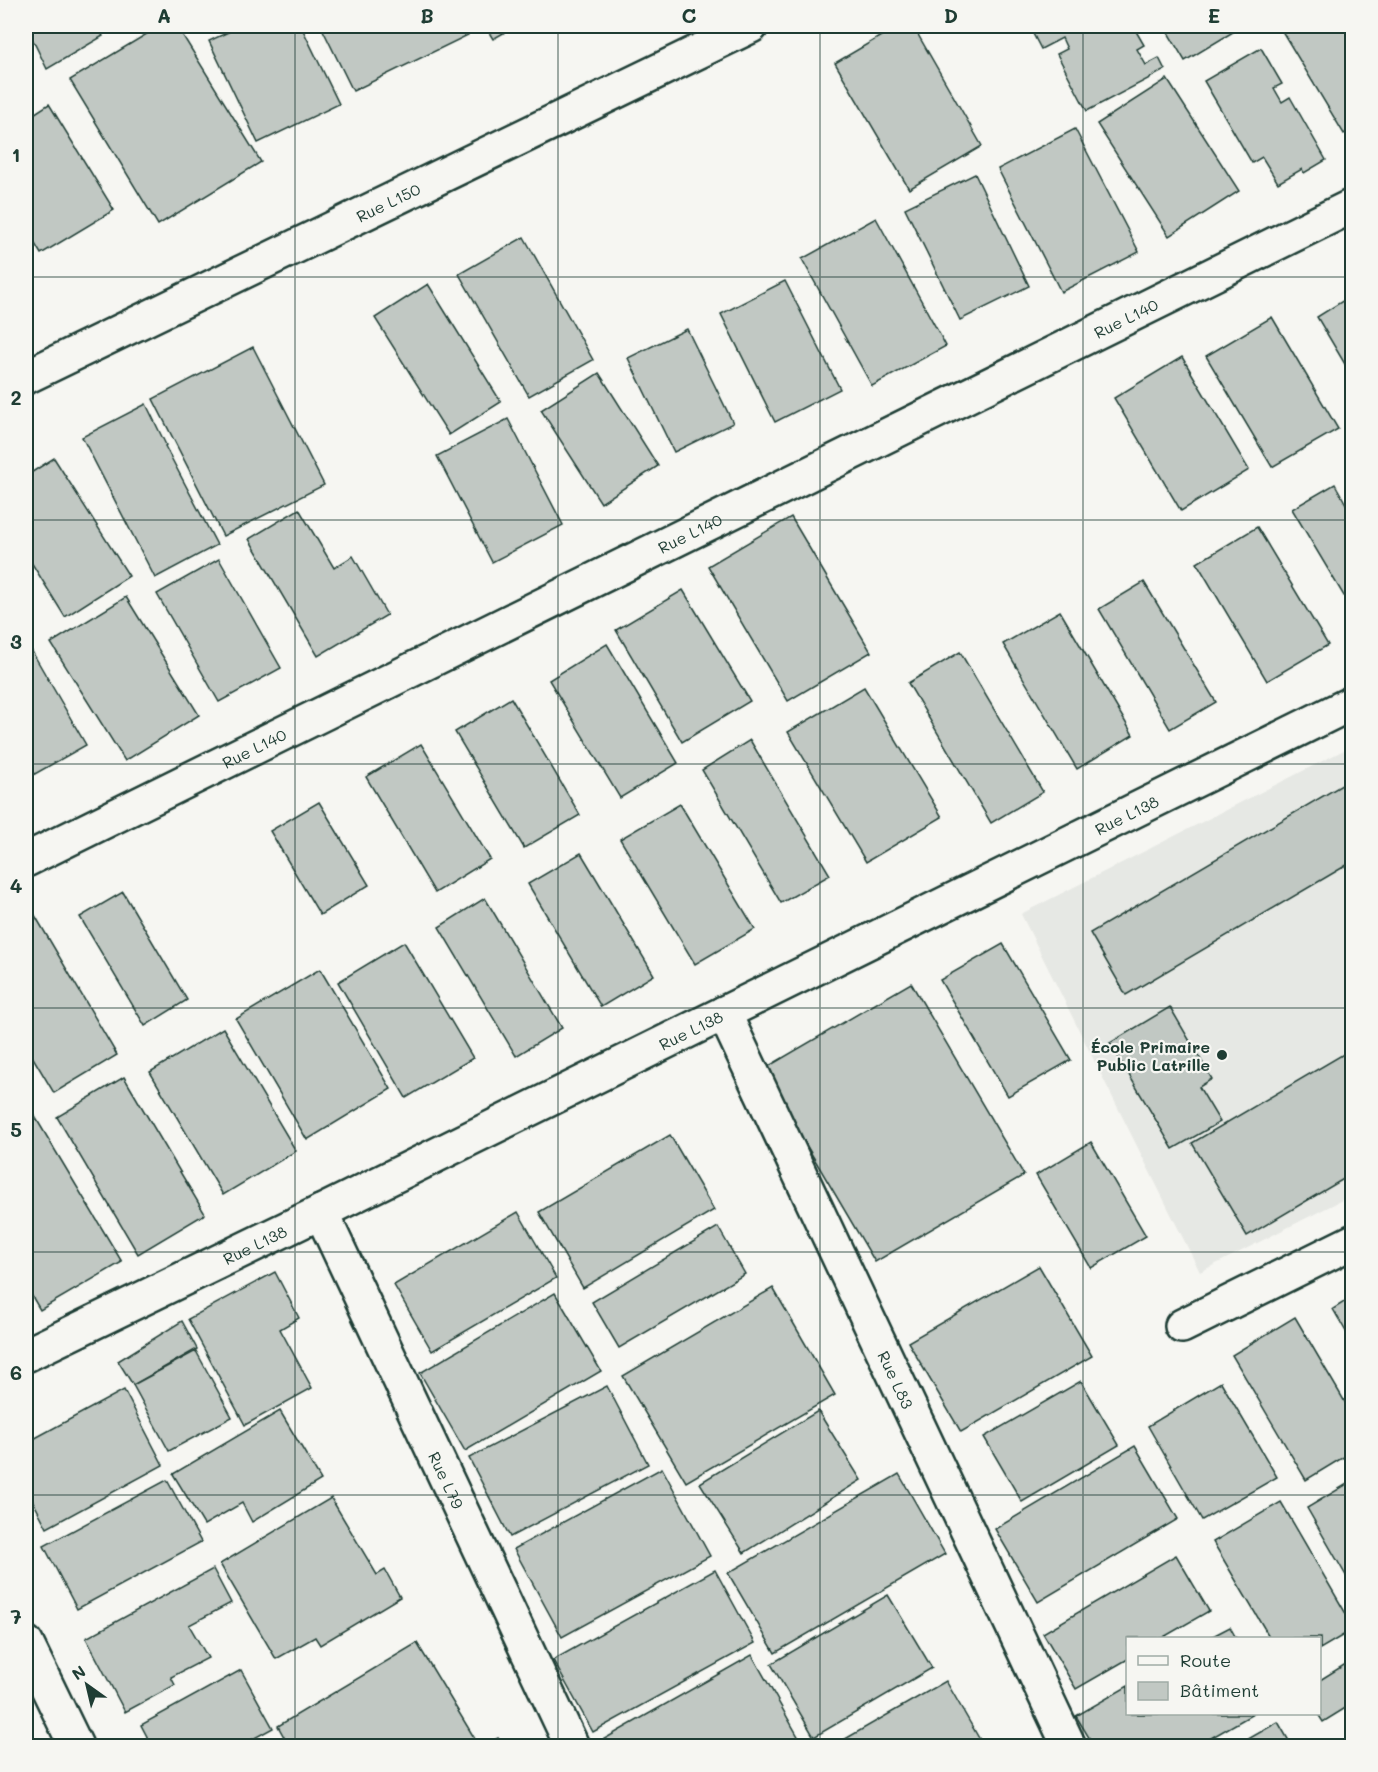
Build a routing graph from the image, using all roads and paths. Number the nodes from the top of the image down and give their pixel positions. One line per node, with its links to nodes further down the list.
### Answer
1 (751, 26): 3 (street, Rue L150)
2 (1353, 206): 5 (street, Rue L140)
3 (26, 377)
4 (1353, 703): 6 (street, Rue L138)
5 (26, 860)
6 (724, 1013): 7 (street, Rue L138); 14 (street, Rue L83)
7 (321, 1212): 10 (street, Rue L138); 13 (street, Rue L79)
8 (1353, 1242): 9 (street)
9 (1182, 1326)
10 (26, 1356)
11 (26, 1642): 12 (street)
12 (76, 1746)
13 (572, 1746)
14 (1069, 1746)

